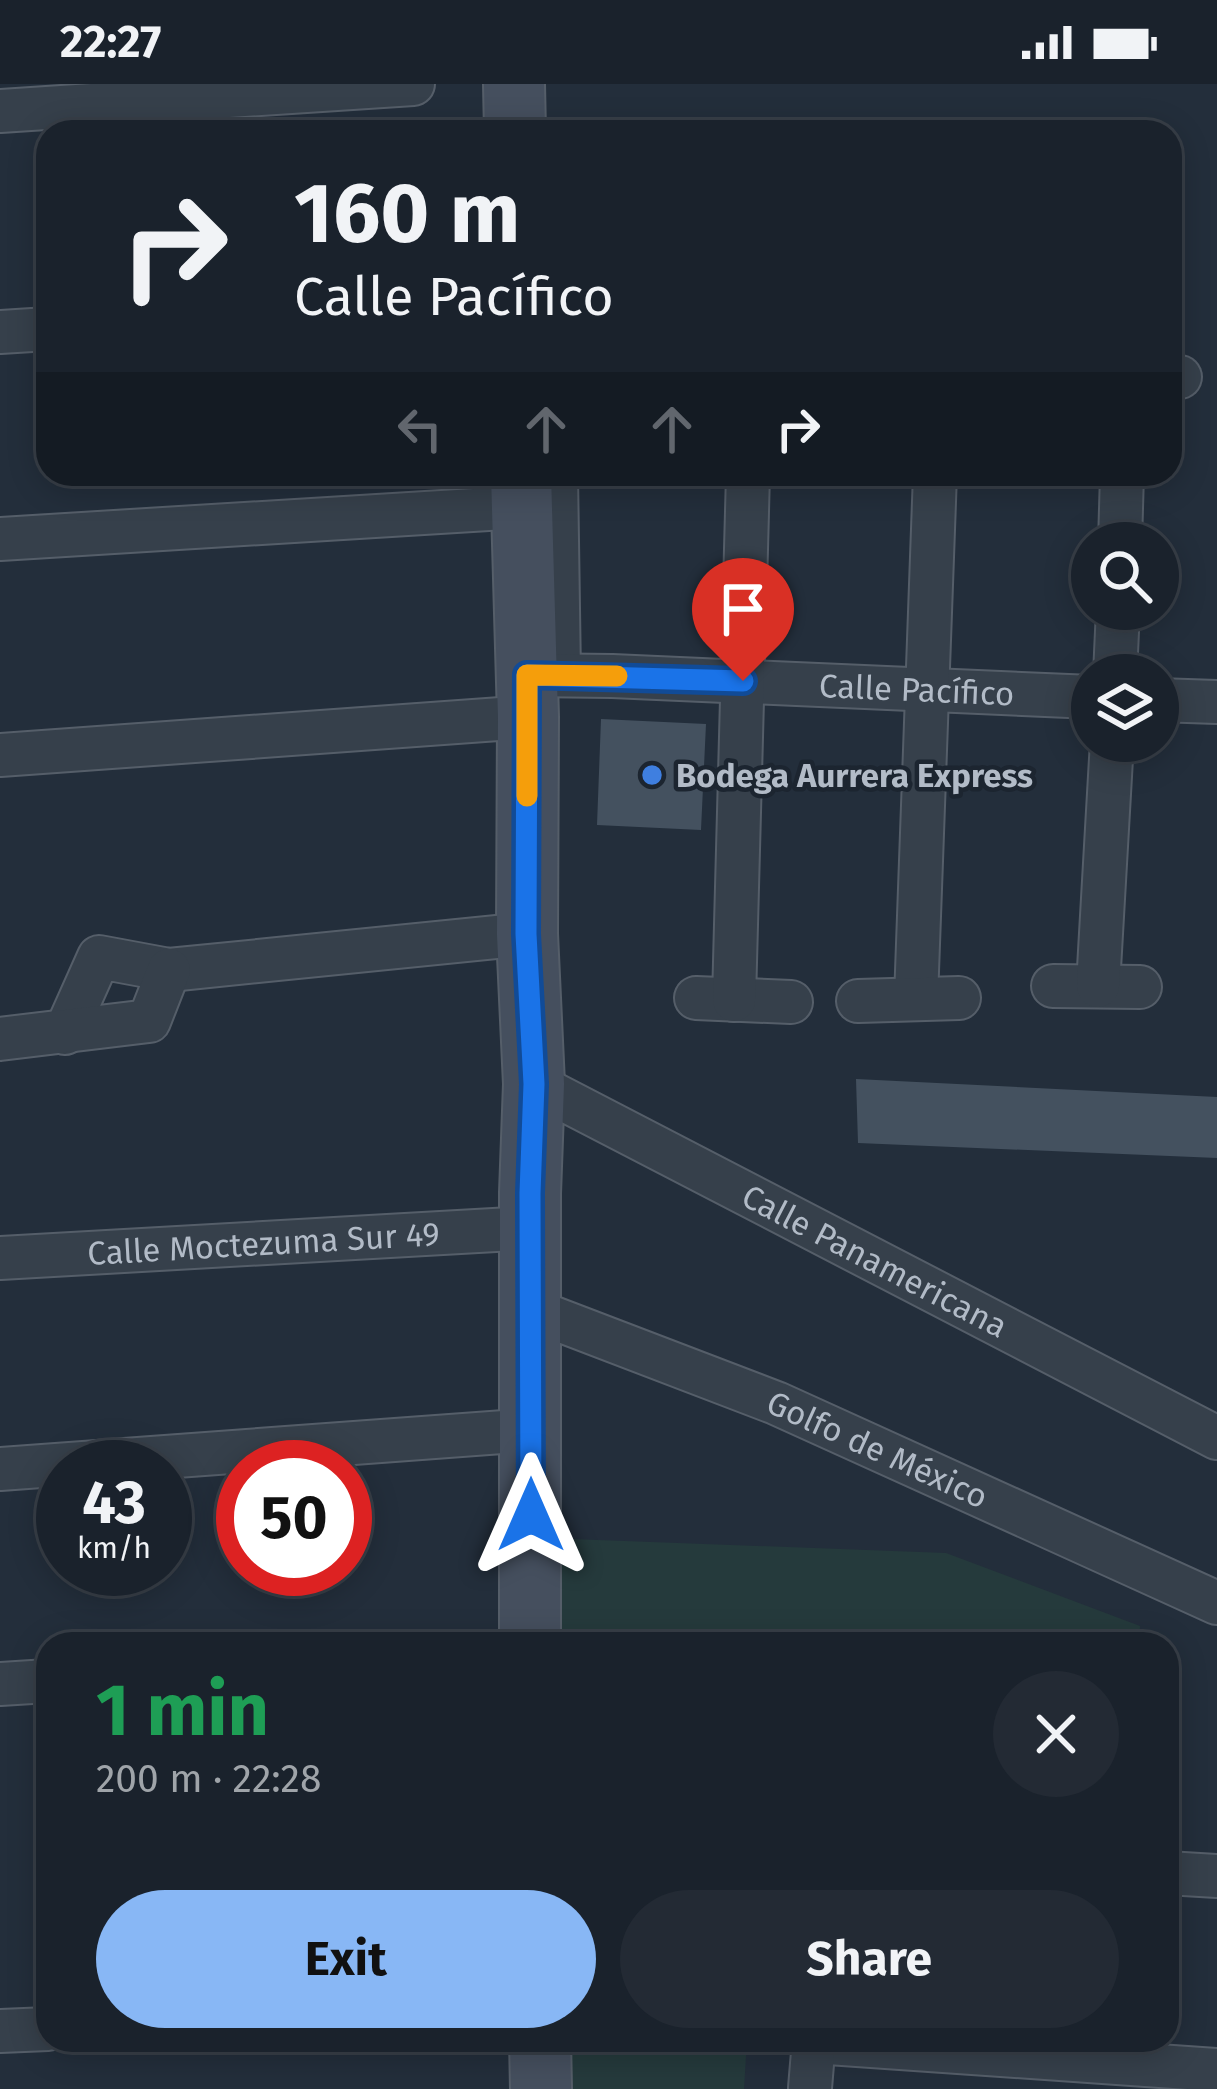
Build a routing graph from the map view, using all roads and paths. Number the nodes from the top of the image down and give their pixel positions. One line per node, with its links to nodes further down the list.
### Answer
1 (413, 84): 3 (street)
2 (514, 84): 4 (main road)
3 (0, 111)
4 (514, 120)
5 (36, 330): 6 (street)
6 (0, 332)
7 (523, 486): 13 (street)
8 (533, 486): 15 (main road)
9 (748, 486): 14 (street)
10 (934, 486): 16 (street)
11 (1122, 486): 12 (street)
12 (1121, 522)
13 (0, 539)
14 (743, 681): 15 (street, Calle Pacífico); 16 (street, Calle Pacífico); 28 (street)
15 (538, 689): 20 (street, Calle Pacífico); 22 (main road)
16 (926, 690): 17 (street, Calle Pacífico); 26 (street)
17 (1071, 696)
18 (1179, 701): 19 (street)
19 (1217, 703)
20 (0, 755)
21 (1113, 762): 24 (street)
22 (526, 934): 23 (street); 31 (main road)
23 (169, 970): 29 (street); 29 (street)
24 (1053, 986)
25 (959, 998): 26 (street)
26 (916, 999): 27 (street)
27 (858, 1001)
28 (791, 1002)
29 (64, 1033): 30 (street)
30 (0, 1039)
31 (534, 1084): 32 (main road); 36 (street, Calle Panamericana)
32 (530, 1228): 33 (street, Calle Moctezuma Sur 49); 34 (main road)
33 (0, 1258)
34 (530, 1309): 35 (main road); 38 (street, Golfo de México)
35 (531, 1430): 37 (street); 39 (main road)
36 (1217, 1438)
37 (0, 1469)
38 (1217, 1603)
39 (530, 1632)
40 (36, 1682): 41 (street)
41 (0, 1684)
42 (1179, 1874): 43 (street)
43 (1217, 1876)
44 (0, 2030): 45 (street)
45 (36, 2030)
46 (539, 2052): 51 (main road)
47 (813, 2052): 50 (street)
48 (967, 2052): 49 (street)
49 (1217, 2070)
50 (810, 2088)
51 (541, 2089)

